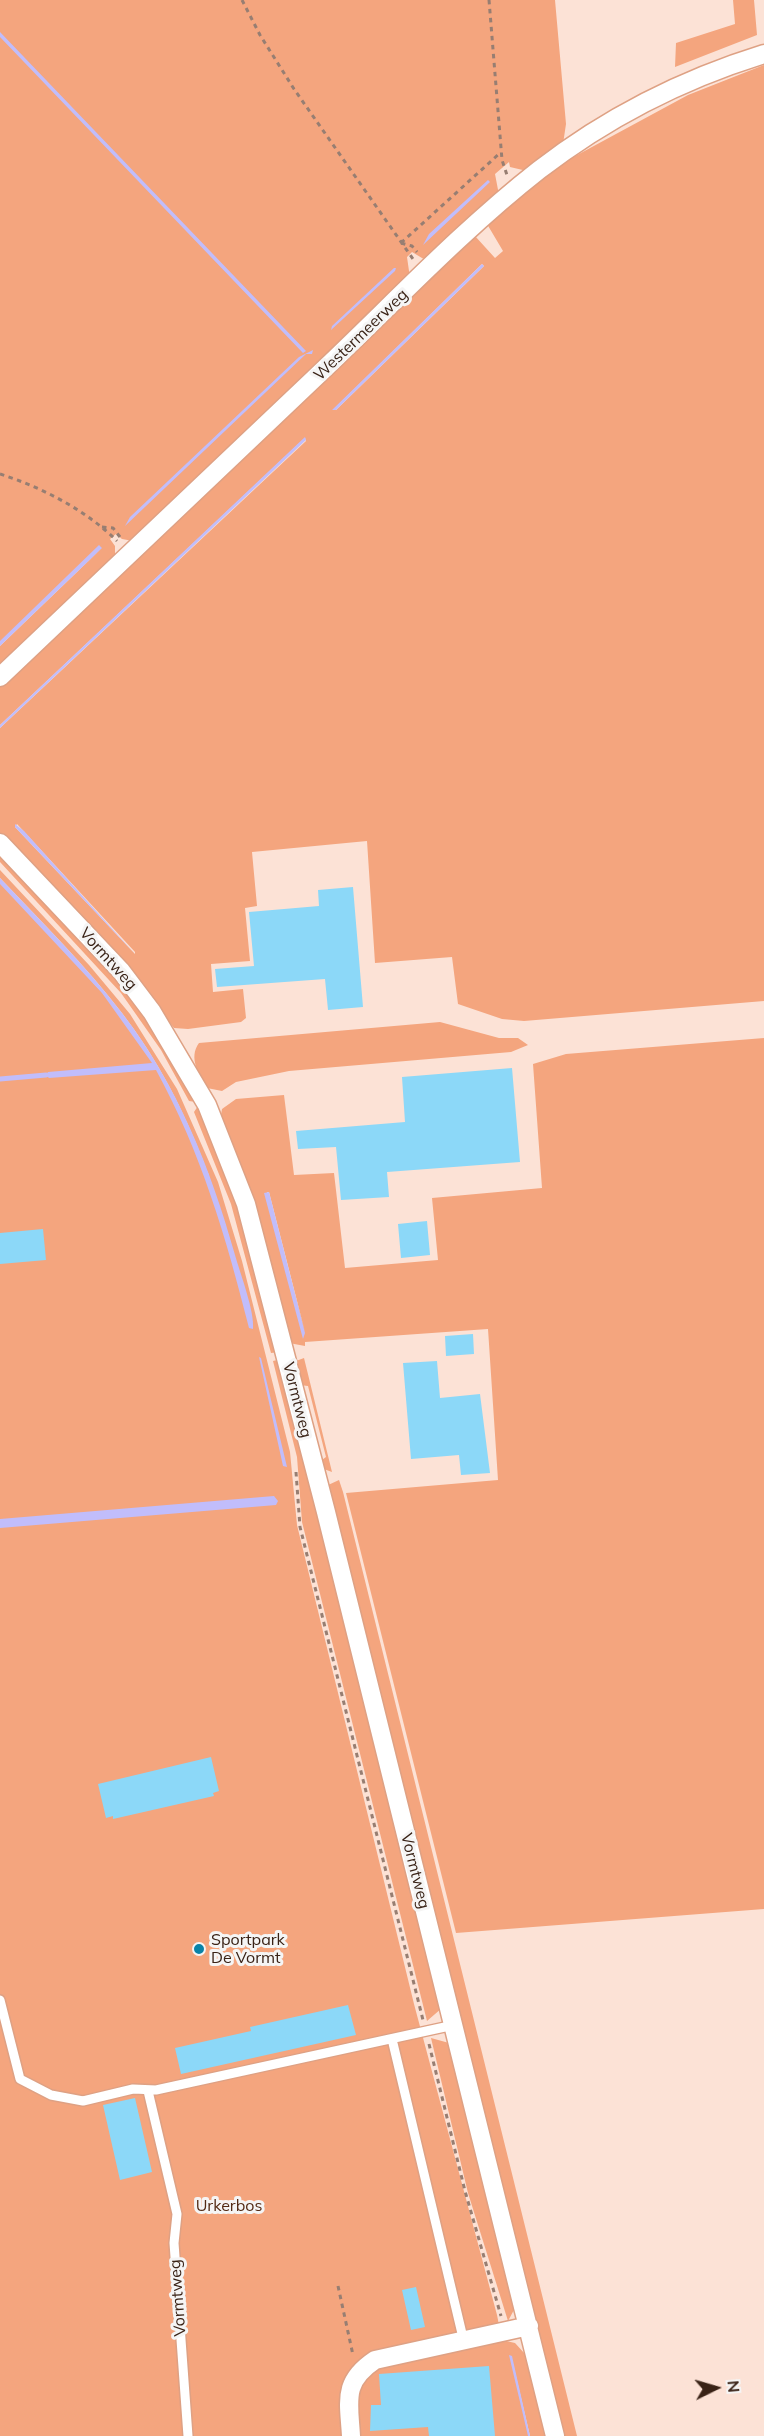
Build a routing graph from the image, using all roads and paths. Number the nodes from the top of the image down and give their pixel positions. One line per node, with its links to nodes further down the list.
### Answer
1 (243, 0): 6 (path)
2 (489, 0): 4 (path)
3 (764, 54): 9 (street, Westermeerweg)
4 (501, 152): 5 (path); 6 (path)
5 (509, 177)
6 (401, 243): 6 (path)
7 (0, 474): 8 (path)
8 (100, 526): 8 (path)
9 (0, 677)
10 (0, 843): 14 (street, Vormtweg)
11 (295, 1464): 13 (path, Vormtweg)
12 (0, 2000): 17 (lane)
13 (423, 2023)
14 (454, 2025): 15 (lane); 20 (street, Vormtweg)
15 (392, 2039): 17 (lane); 21 (lane)
16 (428, 2039): 19 (path)
17 (148, 2091): 23 (lane, Vormtweg)
18 (338, 2286): 22 (path)
19 (503, 2324)
20 (529, 2326): 21 (street); 25 (street, Vormtweg)
21 (464, 2342): 24 (street)
22 (355, 2362)
23 (188, 2436)
24 (351, 2436)
25 (555, 2436)

